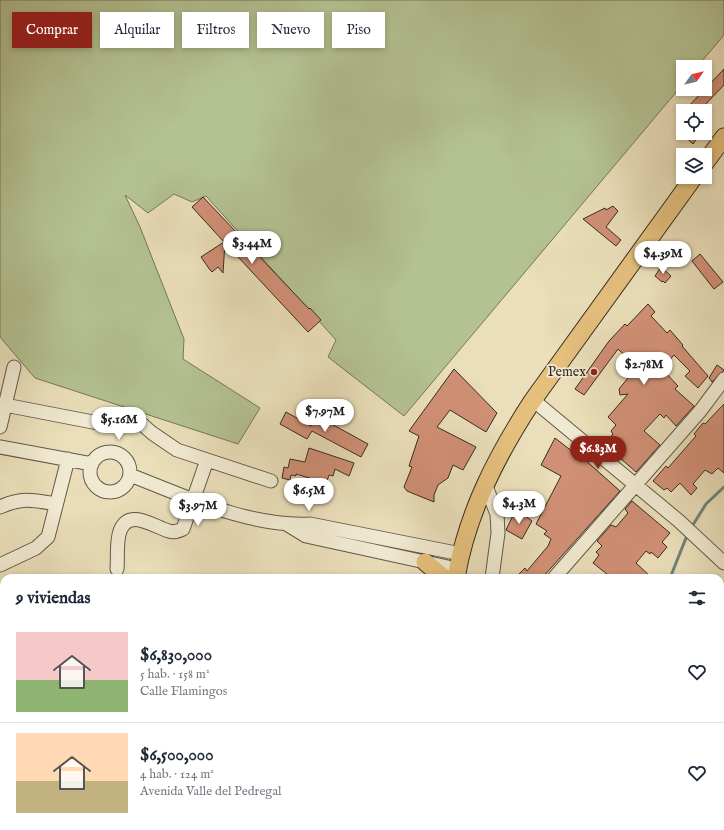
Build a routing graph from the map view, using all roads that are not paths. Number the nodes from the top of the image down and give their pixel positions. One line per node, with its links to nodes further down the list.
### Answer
1 (724, 137): 2 (main road)
2 (712, 153)
3 (689, 184): 6 (main road)
4 (14, 367): 7 (street)
5 (724, 379): 18 (street)
6 (532, 400): 17 (main road); 18 (street)
7 (5, 406): 9 (street); 10 (street)
8 (134, 417): 13 (street)
9 (98, 423)
10 (0, 426)
11 (0, 447): 12 (street)
12 (68, 459): 14 (street); 20 (street)
13 (208, 460): 16 (street); 19 (street)
14 (92, 464): 15 (street); 15 (street)
15 (130, 475): 19 (street)
16 (271, 481)
17 (485, 484): 27 (main road); 28 (street)
18 (635, 485): 24 (street); 29 (street)
19 (195, 500): 22 (street); 26 (street)
20 (56, 504): 21 (street); 25 (street)
21 (0, 507)
22 (357, 540): 23 (street); 27 (street)
23 (425, 562): 27 (main road)
24 (724, 563)
25 (0, 565)
26 (117, 569)
27 (455, 570)
28 (493, 574)
29 (557, 574)

